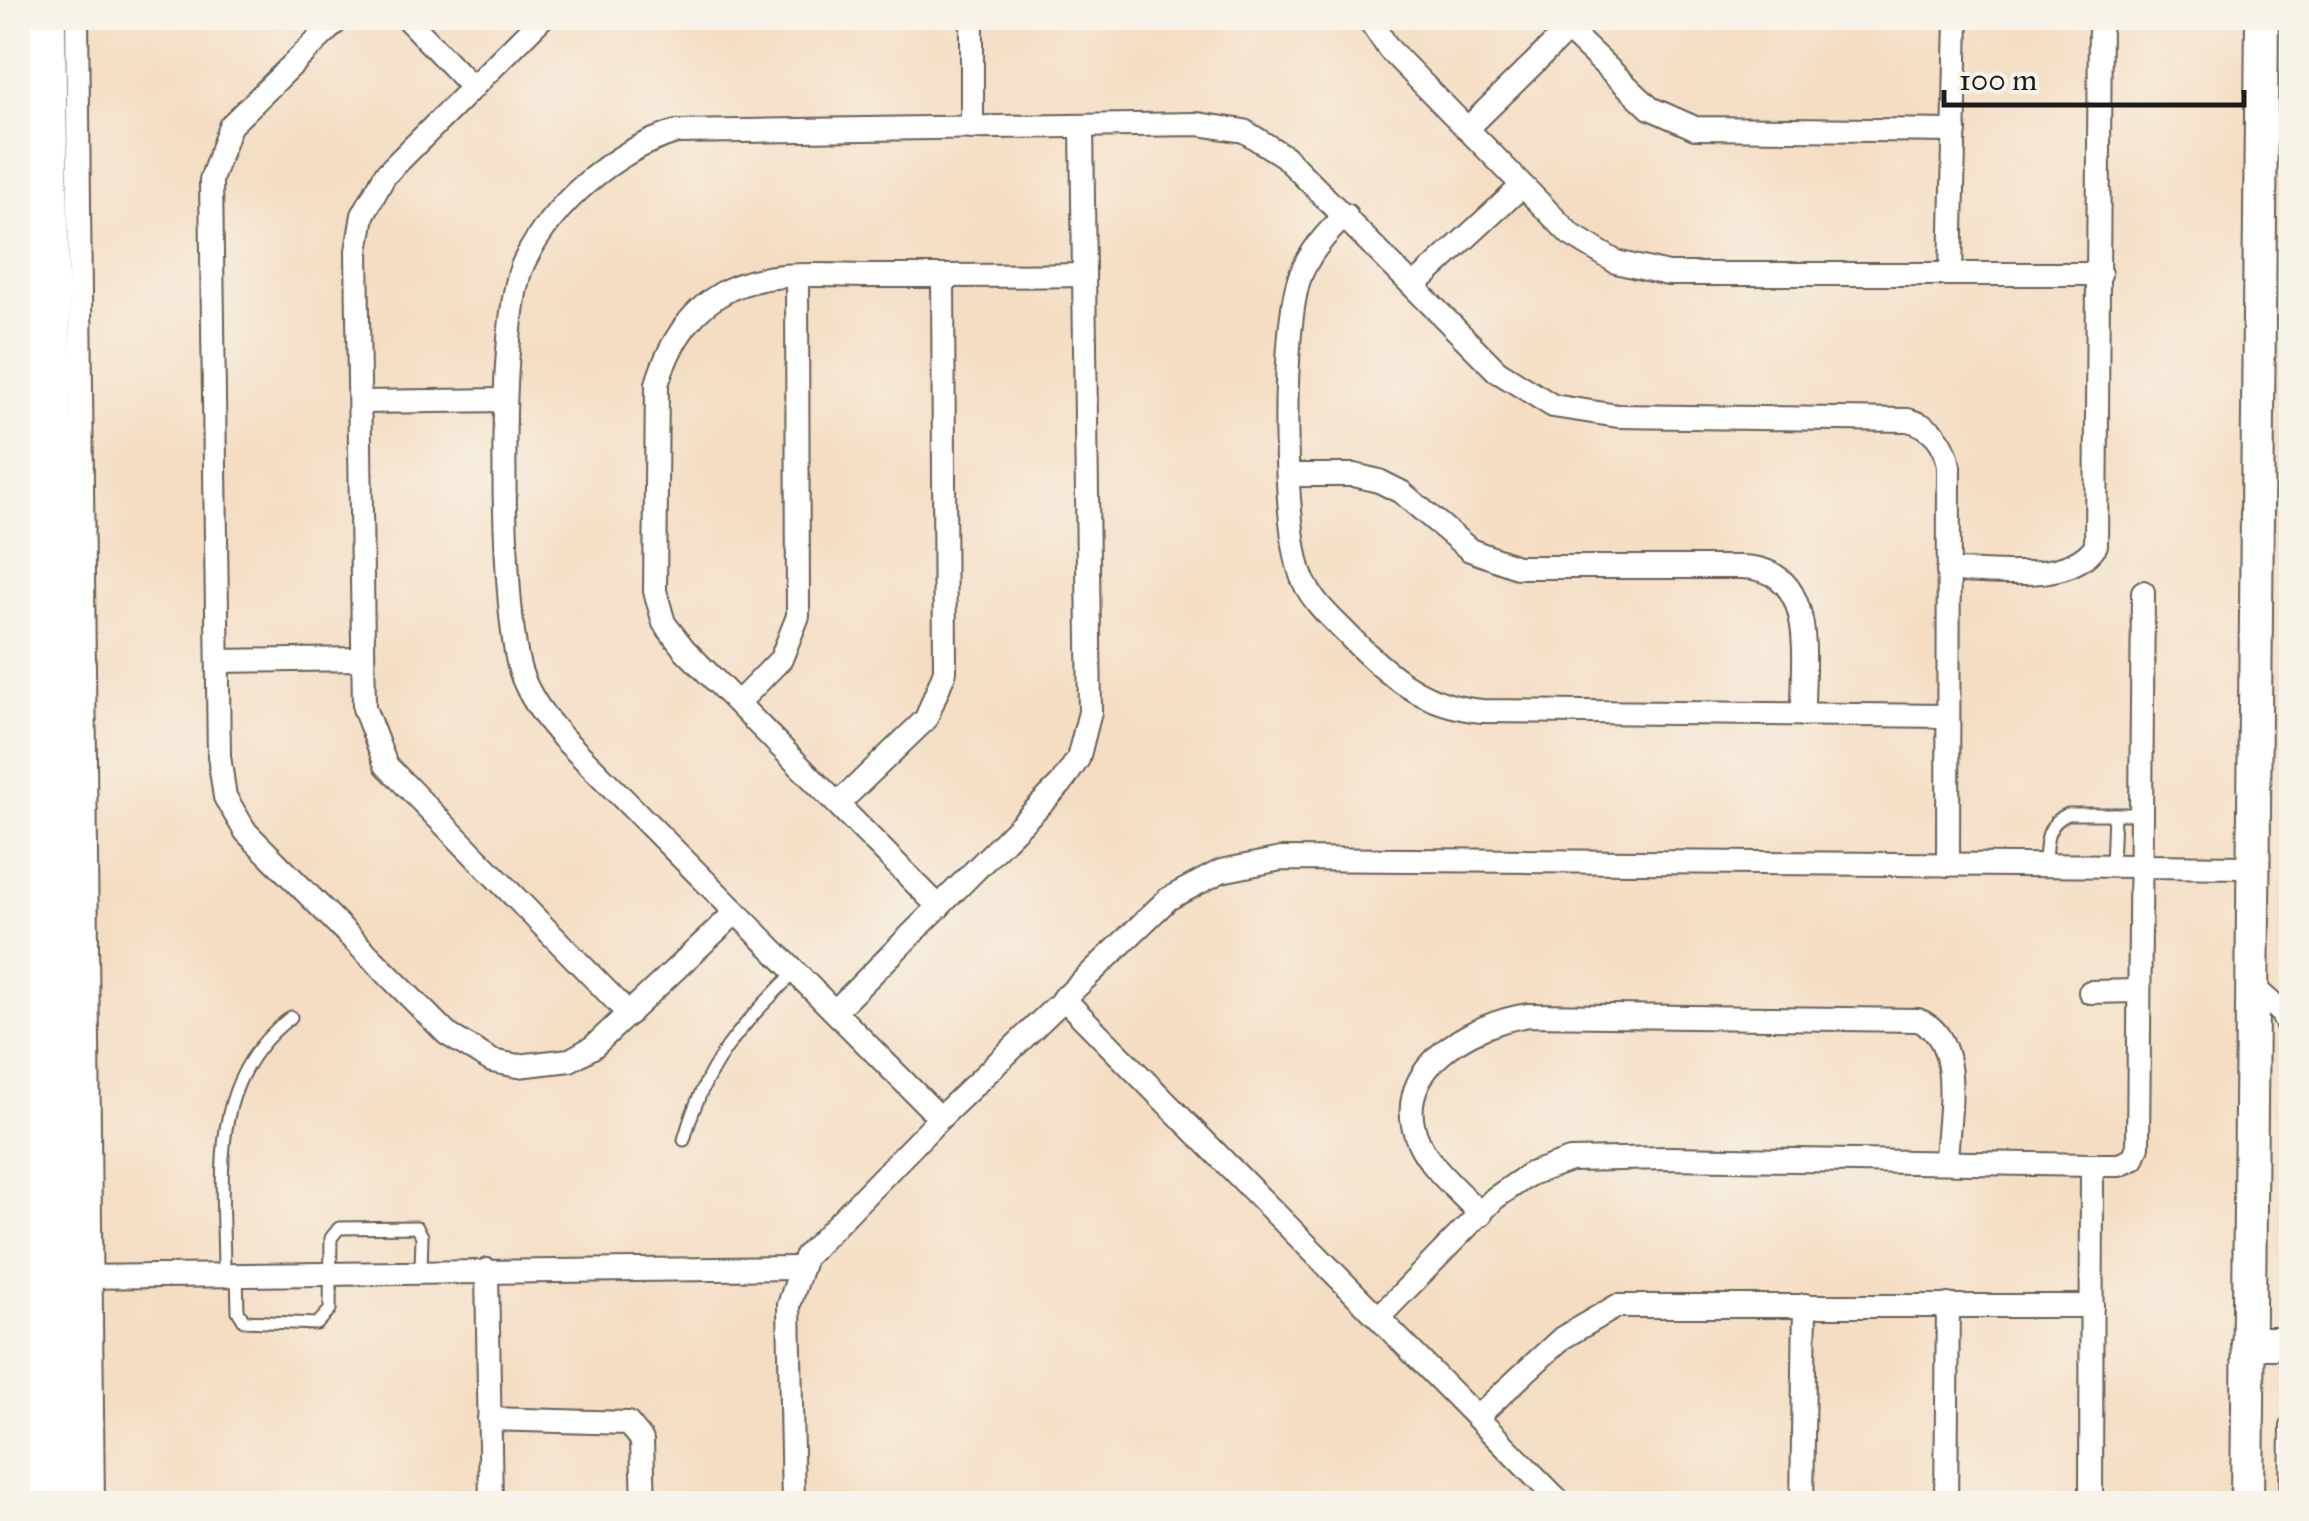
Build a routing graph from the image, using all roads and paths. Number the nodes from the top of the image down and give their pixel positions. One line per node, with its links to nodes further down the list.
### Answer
1 (25, 18): 46 (street)
2 (49, 18): 66 (street)
3 (76, 18): 66 (street)
4 (340, 18): 32 (street)
5 (406, 18): 13 (street)
6 (542, 18): 13 (street)
7 (972, 18): 15 (street)
8 (1368, 18): 16 (street)
9 (1957, 18): 17 (street)
10 (2100, 18): 21 (street)
11 (2262, 18): 43 (street)
12 (1574, 24): 16 (street); 17 (street)
13 (474, 88): 27 (street)
14 (1082, 127): 15 (street); 19 (street); 24 (street)
15 (972, 128): 26 (street)
16 (1467, 130): 18 (street)
17 (1955, 131): 20 (street)
18 (1522, 186): 20 (street); 25 (street)
19 (1346, 214): 25 (street); 28 (street)
20 (1951, 274): 21 (street)
21 (2100, 274): 29 (street)
22 (797, 276): 23 (street); 33 (street); 33 (street)
23 (944, 276): 24 (street); 36 (street)
24 (1084, 276): 44 (street)
25 (1415, 284): 29 (street)
26 (506, 400): 27 (street); 45 (street)
27 (362, 402): 31 (street)
28 (1290, 475): 34 (street); 34 (street)
29 (1948, 570): 35 (street)
30 (2143, 592): 38 (street)
31 (362, 659): 32 (street); 53 (street)
32 (218, 661): 53 (street)
33 (739, 702): 36 (street)
34 (1802, 714): 35 (street)
35 (1948, 716): 39 (street)
36 (838, 804): 44 (street)
37 (2114, 814): 38 (lane); 40 (lane); 41 (lane)
38 (2141, 814): 42 (street)
39 (1948, 865): 40 (street); 51 (street)
40 (2045, 865): 41 (street)
41 (2112, 866): 42 (street)
42 (2140, 866): 43 (street); 49 (street)
43 (2252, 867): 48 (street)
44 (939, 907): 52 (street)
45 (736, 912): 47 (street); 53 (street)
46 (26, 926): 66 (street)
47 (795, 972): 52 (street); 57 (lane)
48 (2250, 984): 55 (street); 71 (street)
49 (2139, 991): 50 (street); 59 (street)
50 (2090, 992)
51 (1062, 998): 56 (street); 70 (street)
52 (834, 1011): 56 (street)
53 (629, 1014)
54 (291, 1017): 65 (lane)
55 (2292, 1034)
56 (940, 1118): 61 (street)
57 (684, 1140)
58 (1946, 1162): 59 (street); 60 (street); 60 (street)
59 (2092, 1165): 69 (street)
60 (1481, 1215): 70 (street)
61 (799, 1268): 62 (street); 83 (street)
62 (488, 1270): 63 (street); 75 (street)
63 (421, 1272): 64 (street); 64 (lane)
64 (331, 1273): 65 (street); 65 (lane)
65 (230, 1275): 66 (street)
66 (51, 1286): 78 (street); 79 (street); 80 (street)
67 (1805, 1304): 68 (street); 74 (street); 85 (street)
68 (1948, 1305): 69 (street); 86 (street)
69 (2092, 1306): 87 (street)
70 (1379, 1317): 74 (street)
71 (2248, 1342): 72 (street); 88 (street)
72 (2292, 1344)
73 (18, 1358): 77 (street)
74 (1478, 1416): 84 (street)
75 (489, 1419): 81 (street); 82 (street)
76 (2292, 1426): 89 (street)
77 (19, 1504)
78 (40, 1504)
79 (70, 1504)
80 (93, 1504)
81 (490, 1504)
82 (644, 1504)
83 (793, 1504)
84 (1562, 1504)
85 (1802, 1504)
86 (1946, 1504)
87 (2091, 1504)
88 (2247, 1504)
89 (2291, 1504)

